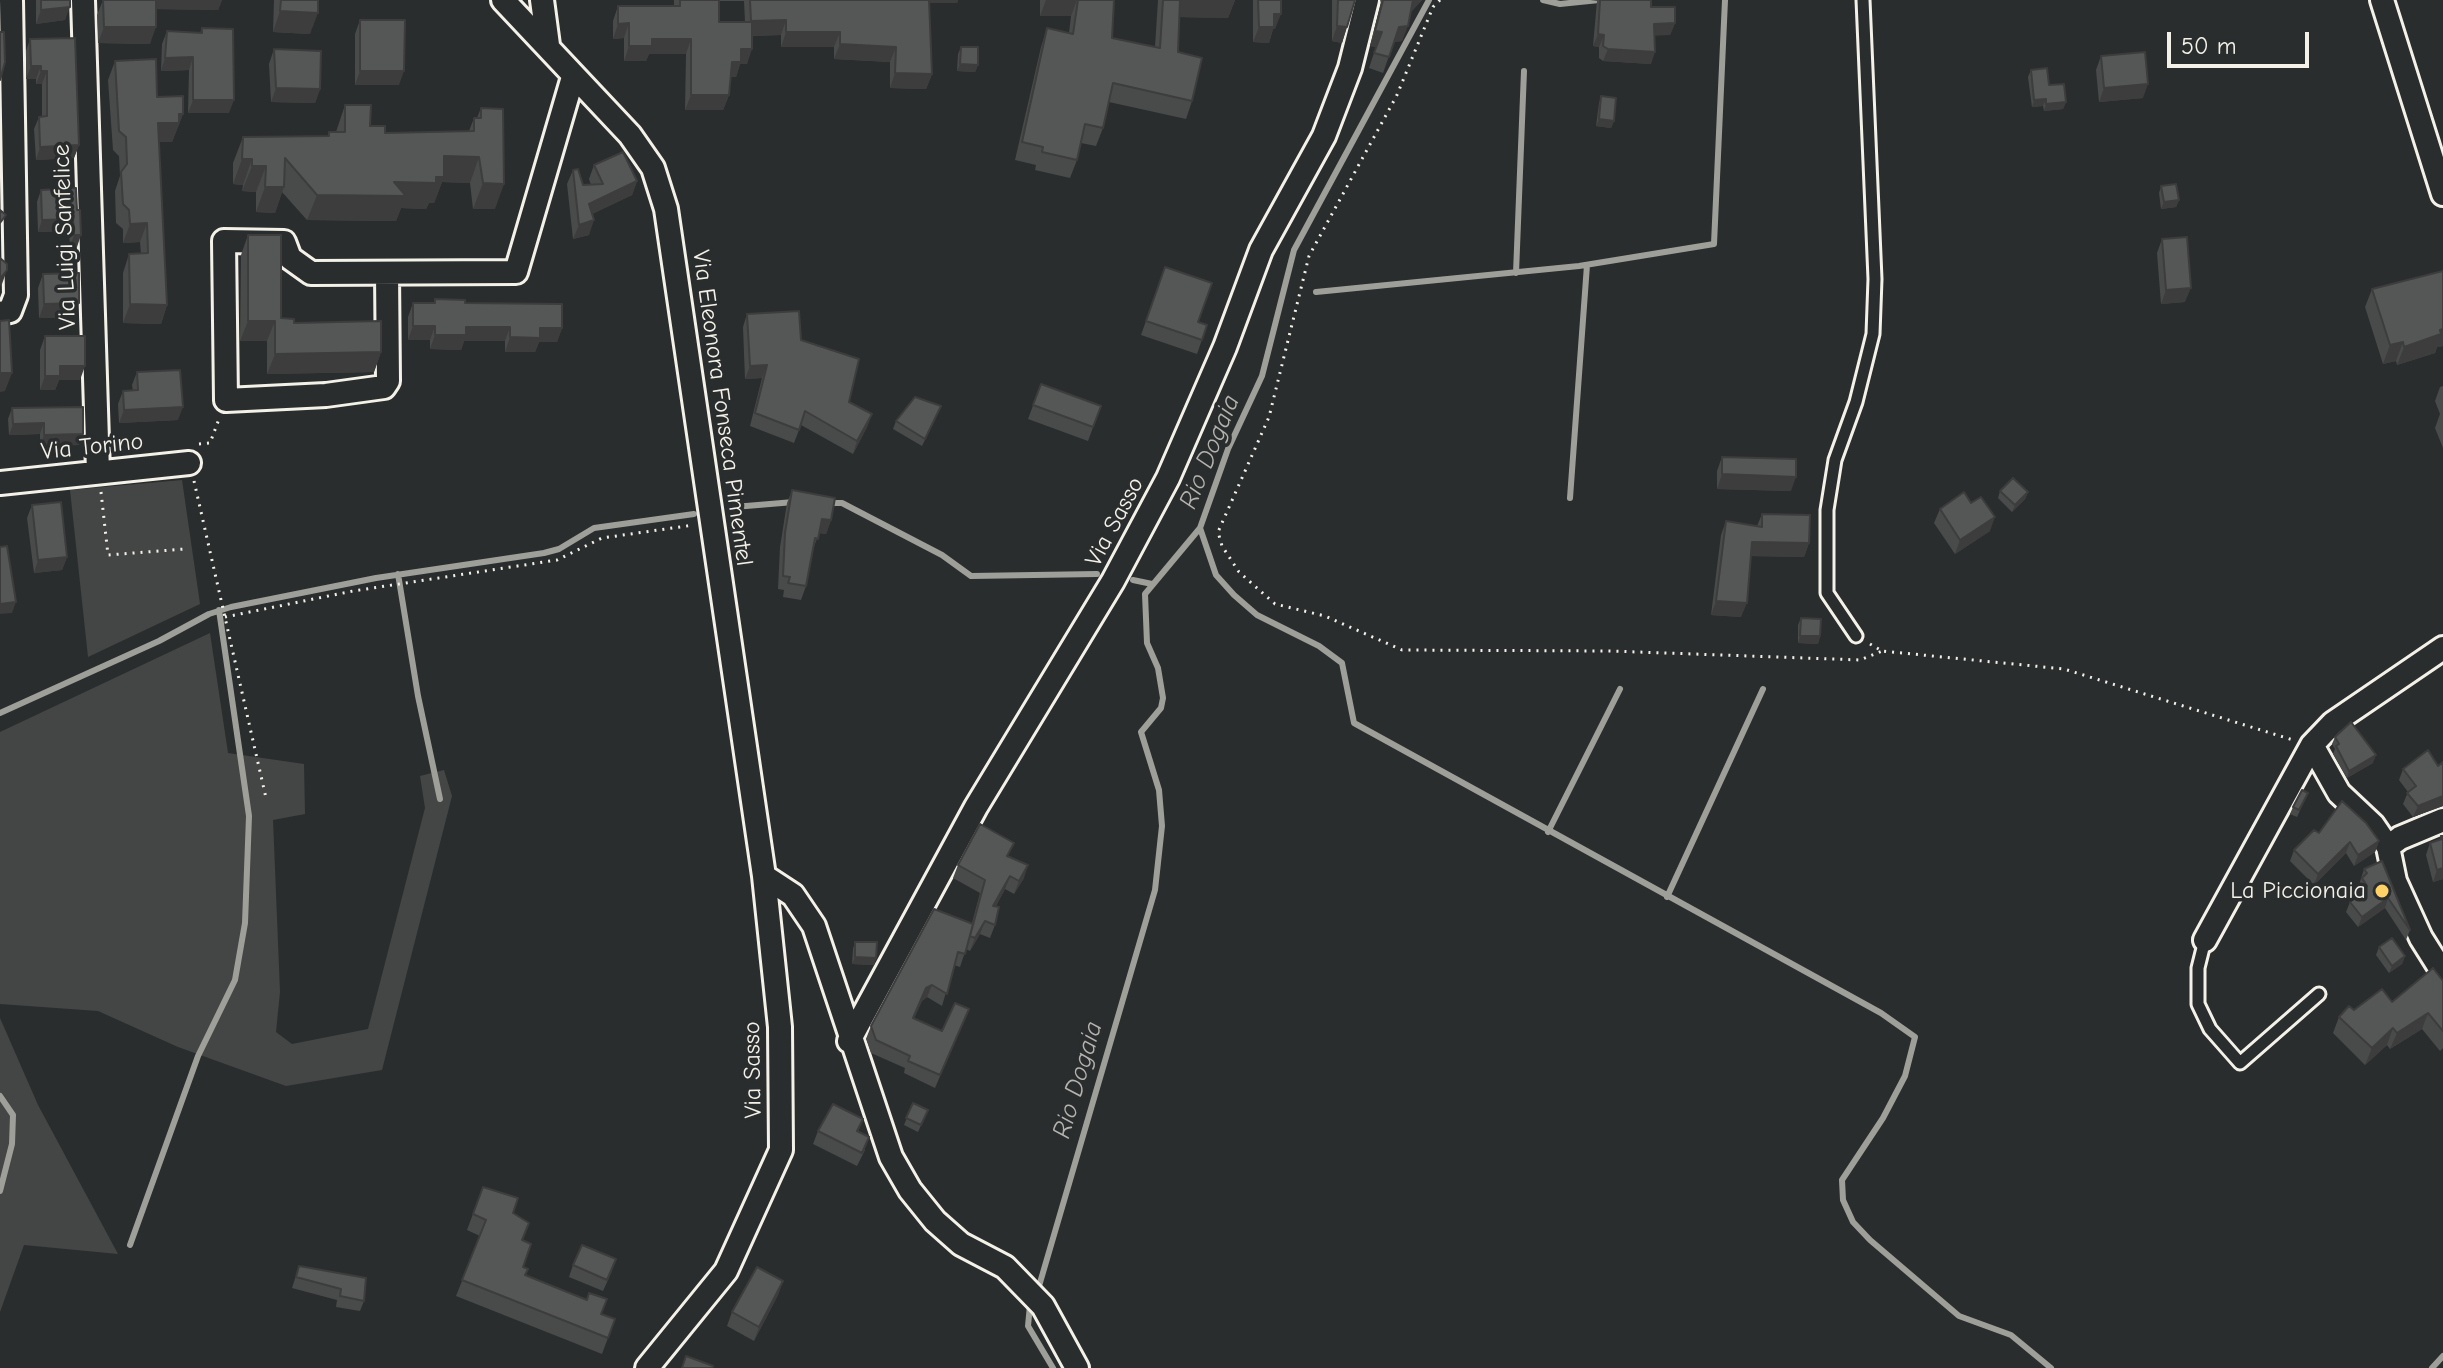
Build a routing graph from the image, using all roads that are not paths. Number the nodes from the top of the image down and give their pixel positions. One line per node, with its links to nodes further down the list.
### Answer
1 (11, 0): 10 (street)
2 (83, 0): 15 (street, Via Luigi Sanfelice)
3 (542, 0): 8 (street)
4 (1367, 0): 26 (street, Via Sasso)
5 (1863, 0): 17 (lane)
6 (2382, 0): 11 (street)
7 (505, 1): 8 (street, Via Eleonora Fonseca Pimentel)
8 (548, 46): 9 (street, Via Eleonora Fonseca Pimentel)
9 (573, 77): 12 (street); 22 (street, Via Eleonora Fonseca Pimentel)
10 (6, 172): 13 (street)
11 (2443, 194)
12 (387, 273): 12 (street)
13 (0, 313)
14 (189, 463): 15 (street, Via Torino)
15 (98, 472): 16 (street, Via Torino)
16 (0, 483)
17 (1856, 636)
18 (2443, 648): 19 (street)
19 (2312, 745): 21 (street); 23 (street)
20 (2443, 820): 21 (street)
21 (2388, 847): 24 (street)
22 (764, 876): 26 (street); 27 (street, Via Sasso)
23 (2205, 940): 25 (lane)
24 (2443, 973)
25 (2319, 994)
26 (849, 1041): 28 (street)
27 (647, 1368)
28 (1077, 1368)

